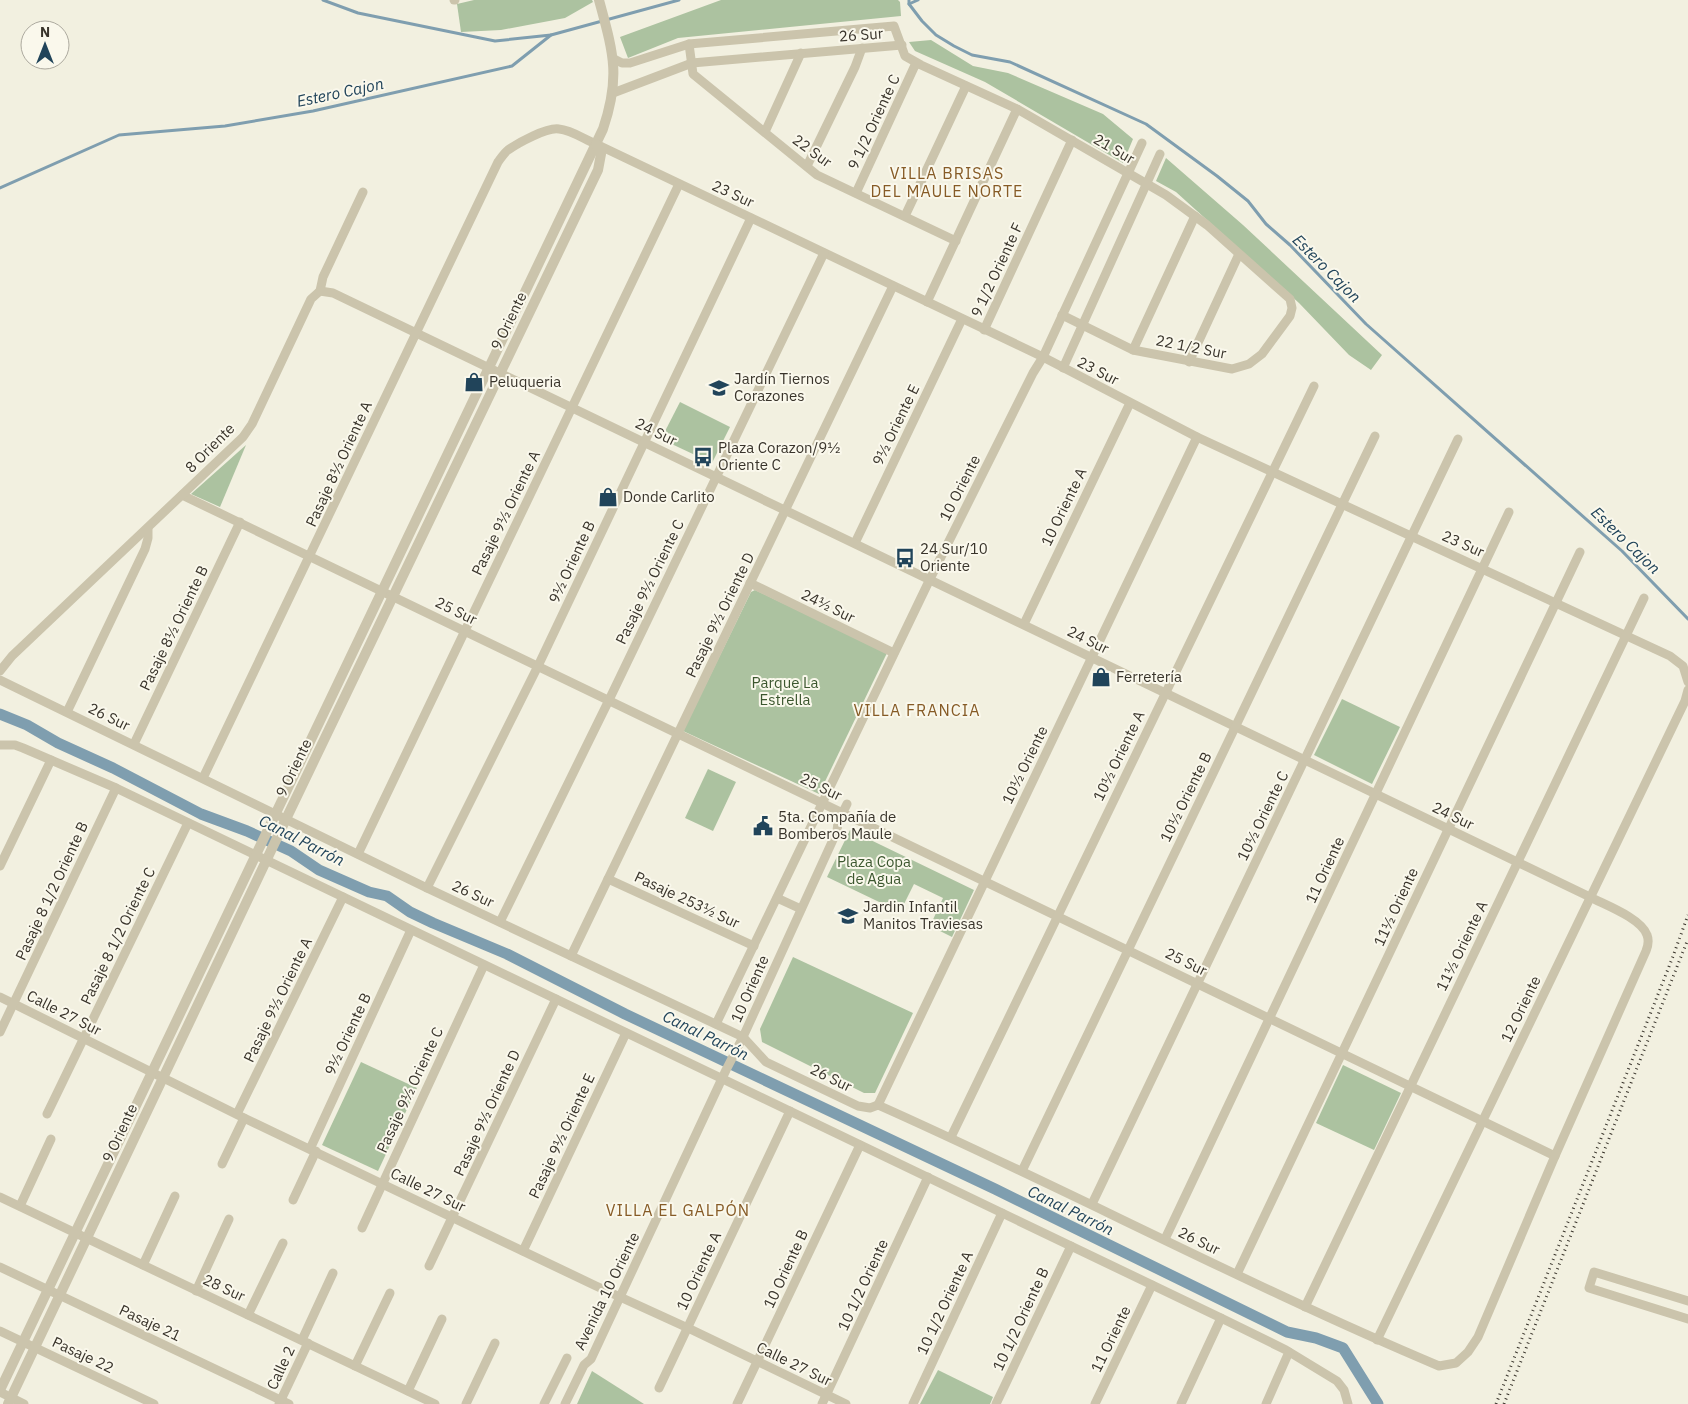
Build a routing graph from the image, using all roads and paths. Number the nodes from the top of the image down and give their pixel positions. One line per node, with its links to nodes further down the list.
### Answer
1 (599, 1): 6 (street, 9 Oriente)
2 (689, 44): 3 (street, 26 Sur); 6 (street, 26 Sur); 8 (street, 22 Sur)
3 (902, 46): 4 (street, 26 Sur); 7 (street, 21 Sur)
4 (862, 48): 5 (street, 26 Sur); 18 (street)
5 (801, 53): 8 (street, 26 Sur); 12 (street)
6 (614, 59): 10 (street, 9 Oriente)
7 (916, 62): 9 (street, 21 Sur); 23 (street, 9 1/2 Oriente C)
8 (692, 63): 10 (street, 26 Sur); 12 (street, 22 Sur)
9 (966, 86): 11 (street, 21 Sur); 24 (street)
10 (613, 93): 15 (street, 9 Oriente)
11 (1017, 109): 13 (street, 21 Sur); 27 (street)
12 (765, 132): 18 (street, 22 Sur)
13 (1072, 140): 19 (street, 21 Sur); 37 (street, 9 1/2 Oriente F)
14 (1142, 143): 19 (street, 10 Oriente)
15 (596, 144): 17 (street, 23 Sur); 20 (street, 23 Sur); 42 (street, 9 Oriente); 44 (street, 9 Oriente)
16 (1160, 154): 21 (street)
17 (498, 162): 38 (street, Pasaje 8½ Oriente A)
18 (807, 166): 23 (street, 22 Sur)
19 (1128, 172): 21 (street, 21 Sur); 34 (street, 10 Oriente)
20 (679, 184): 26 (street, 23 Sur); 47 (street, Pasaje 9½ Oriente A)
21 (1147, 184): 25 (street, 21 Sur); 36 (street)
22 (363, 192): 31 (street, 8 Oriente)
23 (856, 193): 24 (street, 22 Sur)
24 (905, 216): 27 (street, 22 Sur)
25 (1195, 216): 29 (street, 21 Sur); 39 (street)
26 (751, 218): 28 (street, 23 Sur); 51 (street, 9½ Oriente B)
27 (956, 241): 32 (street)
28 (824, 253): 30 (street, 23 Sur); 53 (street, Pasaje 9½ Oriente C)
29 (1239, 254): 33 (street, 21 Sur); 41 (street)
30 (893, 286): 32 (street, 23 Sur); 56 (street, Pasaje 9½ Oriente D)
31 (320, 291): 38 (street, 24 Sur); 54 (street, 8 Oriente)
32 (927, 302): 35 (street, 23 Sur)
33 (1292, 308): 41 (street, 22 1/2 Sur)
34 (1062, 315): 36 (street, 22 1/2 Sur); 40 (street, 10 Oriente)
35 (962, 319): 37 (street, 23 Sur); 61 (street, 9½ Oriente E)
36 (1083, 326): 39 (street, 22 1/2 Sur); 43 (street)
37 (984, 330): 40 (street, 23 Sur)
38 (417, 333): 42 (street, 24 Sur); 63 (street, Pasaje 8½ Oriente A)
39 (1134, 350): 41 (street, 22 1/2 Sur)
40 (1043, 358): 43 (street, 23 Sur); 65 (street, 10 Oriente)
41 (1189, 362)
42 (489, 367): 44 (street, 24 Sur); 67 (street, 9 Oriente)
43 (1063, 368): 46 (street, 23 Sur)
44 (501, 373): 47 (street, 24 Sur); 68 (street, 9 Oriente)
45 (1314, 386): 52 (street, 10½ Oriente A)
46 (1130, 403): 49 (street, 23 Sur); 71 (street, 10 Oriente A)
47 (572, 407): 51 (street, 24 Sur); 72 (street, Pasaje 9½ Oriente A)
48 (1375, 436): 55 (street, 10½ Oriente B)
49 (1197, 437): 52 (street, 23 Sur); 75 (street, 10½ Oriente)
50 (1458, 439): 60 (street, 10½ Oriente C)
51 (644, 442): 53 (street, 24 Sur); 76 (street, 9½ Oriente B)
52 (1272, 472): 55 (street, 23 Sur); 81 (street, 10½ Oriente A)
53 (716, 476): 56 (street, 24 Sur); 82 (street, Pasaje 9½ Oriente C)
54 (182, 495): 58 (street, 25 Sur); 59 (street, 8 Oriente)
55 (1342, 504): 60 (street, 23 Sur); 84 (street, 10½ Oriente B)
56 (785, 510): 61 (street, 24 Sur); 66 (street, Pasaje 9½ Oriente D)
57 (1509, 512): 64 (street, 11 Oriente)
58 (240, 522): 63 (street, 25 Sur); 86 (street, Pasaje 8½ Oriente B)
59 (148, 528): 77 (street, 8 Oriente); 83 (street)
60 (1411, 536): 64 (street, 23 Sur); 89 (street, 10½ Oriente C)
61 (855, 543): 65 (street, 24 Sur)
62 (1580, 552): 70 (street, 11½ Oriente)
63 (310, 556): 67 (street, 25 Sur); 90 (street, Pasaje 8½ Oriente A)
64 (1482, 568): 70 (street, 23 Sur); 92 (street, 11 Oriente)
65 (930, 579): 71 (street, 24 Sur); 74 (street, 10 Oriente)
66 (750, 583): 74 (street, 24½ Sur); 85 (street, Pasaje 9½ Oriente D)
67 (382, 591): 68 (street, 25 Sur); 96 (street, 9 Oriente)
68 (394, 596): 72 (street, 25 Sur); 97 (street, 9 Oriente)
69 (1644, 598): 73 (street, 11½ Oriente A)
70 (1556, 603): 73 (street, 23 Sur); 99 (street, 11½ Oriente)
71 (1024, 624): 75 (street, 24 Sur)
72 (465, 631): 76 (street, 25 Sur); 101 (street, Pasaje 9½ Oriente A)
73 (1626, 636): 79 (street, 23 Sur); 103 (street, 11½ Oriente A)
74 (894, 653): 93 (street, 10 Oriente)
75 (1092, 657): 81 (street, 24 Sur); 106 (street, 10½ Oriente)
76 (538, 666): 82 (street, 25 Sur); 107 (street, 9½ Oriente B)
77 (0, 671)
78 (0, 680): 83 (street, 26 Sur)
79 (1688, 682)
80 (1688, 690): 109 (street, 12 Oriente)
81 (1165, 692): 84 (street, 24 Sur); 112 (street, 10½ Oriente A)
82 (609, 700): 85 (street, 25 Sur); 113 (street, Pasaje 9½ Oriente C)
83 (66, 712): 86 (street, 26 Sur)
84 (1236, 726): 89 (street, 24 Sur); 116 (street, 10½ Oriente B)
85 (678, 733): 93 (street, 25 Sur); 105 (street, Pasaje 9½ Oriente D)
86 (134, 744): 90 (street, 26 Sur)
87 (0, 745): 88 (street)
88 (51, 760): 91 (street); 104 (street)
89 (1305, 760): 92 (street, 24 Sur); 119 (street, 10½ Oriente C)
90 (203, 778): 96 (street, 26 Sur)
91 (116, 788): 98 (street); 122 (street, Pasaje 8 1/2 Oriente B)
92 (1376, 794): 99 (street, 24 Sur); 123 (street, 11 Oriente)
93 (823, 803): 95 (street, 25 Sur); 110 (street, 10 Oriente)
94 (847, 804): 95 (street, 10 Oriente)
95 (843, 812): 106 (street, 25 Sur); 111 (street, 10 Oriente)
96 (275, 814): 97 (street, 26 Sur); 100 (street, 9 Oriente)
97 (286, 819): 101 (street, 26 Sur); 102 (street, 9 Oriente)
98 (188, 823): 100 (street); 128 (street, Pasaje 8 1/2 Oriente C)
99 (1448, 829): 103 (street, 24 Sur); 129 (street, 11½ Oriente)
100 (257, 852): 102 (street); 130 (street, 9 Oriente)
101 (358, 854): 107 (street, 26 Sur)
102 (268, 858): 108 (street); 131 (street, 9 Oriente)
103 (1518, 862): 109 (street, 24 Sur); 133 (street, 11½ Oriente A)
104 (0, 866)
105 (608, 879): 115 (street, Pasaje 253½ Sur); 117 (street, Pasaje 9½ Oriente D)
106 (985, 881): 112 (street, 25 Sur); 134 (street, 10½ Oriente)
107 (427, 888): 113 (street, 26 Sur)
108 (343, 897): 114 (street); 137 (street, Pasaje 9½ Oriente A)
109 (1590, 897): 138 (street, 12 Oriente); 143 (street, 24 Sur)
110 (777, 898): 111 (street); 115 (street, 10 Oriente)
111 (801, 909): 127 (street, 10 Oriente)
112 (1057, 916): 116 (street, 25 Sur); 139 (street, 10½ Oriente A)
113 (500, 922): 117 (street, 26 Sur)
114 (411, 930): 118 (street); 142 (street, 9½ Oriente B)
115 (754, 946): 124 (street, 10 Oriente)
116 (1128, 950): 119 (street, 25 Sur); 145 (street, 10½ Oriente B)
117 (571, 956): 124 (street, 26 Sur)
118 (484, 965): 121 (street); 147 (street, Pasaje 9½ Oriente C)
119 (1198, 984): 123 (street, 25 Sur); 151 (street, 10½ Oriente C)
120 (0, 997): 122 (street, Calle 27 Sur)
121 (556, 999): 126 (street); 154 (street, Pasaje 9½ Oriente D)
122 (14, 1003): 125 (street, Pasaje 8 1/2 Oriente B); 128 (street, Calle 27 Sur)
123 (1270, 1018): 129 (street, 25 Sur); 159 (street, 11 Oriente)
124 (716, 1024): 127 (street, 26 Sur)
125 (0, 1032)
126 (626, 1033): 132 (street); 162 (street, Pasaje 9½ Oriente E)
127 (743, 1037): 132 (street, 10 Oriente); 134 (street, 26 Sur)
128 (83, 1039): 130 (street, Calle 27 Sur); 136 (street, Pasaje 8 1/2 Oriente C)
129 (1342, 1053): 133 (street, 25 Sur); 167 (street, 11½ Oriente)
130 (152, 1072): 131 (street, Calle 27 Sur); 157 (street, 9 Oriente)
131 (163, 1078): 137 (street, Calle 27 Sur); 158 (street, 9 Oriente)
132 (722, 1079): 135 (street); 173 (street, Avenida 10 Oriente)
133 (1411, 1086): 138 (street, 25 Sur); 175 (street, 11½ Oriente A)
134 (878, 1105): 139 (street, 26 Sur)
135 (790, 1111): 141 (street); 180 (street, 10 Oriente A)
136 (47, 1114)
137 (241, 1116): 142 (street, Calle 27 Sur); 144 (street, Pasaje 9½ Oriente A)
138 (1483, 1121): 143 (street, 25 Sur); 182 (street, 12 Oriente)
139 (951, 1137): 145 (street, 26 Sur)
140 (52, 1139): 152 (street)
141 (860, 1145): 146 (street); 189 (street, 10 Oriente B)
142 (313, 1150): 147 (street, Calle 27 Sur); 150 (street, 9½ Oriente B)
143 (1555, 1156): 182 (street, 26 Sur)
144 (222, 1164)
145 (1022, 1171): 151 (street, 26 Sur)
146 (928, 1178): 153 (street); 194 (street, 10 1/2 Oriente)
147 (382, 1183): 154 (street, Calle 27 Sur); 156 (street, Pasaje 9½ Oriente C)
148 (175, 1196): 163 (street)
149 (0, 1197): 152 (street, 28 Sur)
150 (293, 1200)
151 (1092, 1204): 159 (street, 26 Sur)
152 (20, 1206): 157 (street, 28 Sur)
153 (1002, 1213): 161 (street); 207 (street, 10 1/2 Oriente A)
154 (453, 1217): 162 (street, Calle 27 Sur); 164 (street, Pasaje 9½ Oriente D)
155 (229, 1219): 170 (street)
156 (362, 1228)
157 (75, 1233): 158 (street, 28 Sur); 169 (street, 9 Oriente)
158 (87, 1238): 163 (street, 28 Sur); 172 (street, 9 Oriente)
159 (1165, 1240): 167 (street, 26 Sur)
160 (283, 1243): 176 (street)
161 (1071, 1246): 168 (street); 208 (street, 10 1/2 Oriente B)
162 (523, 1251): 173 (street, Calle 27 Sur)
163 (143, 1265): 170 (street, 28 Sur)
164 (429, 1266)
165 (0, 1267): 169 (street, Pasaje 21)
166 (333, 1273): 184 (street, Calle 2)
167 (1237, 1274): 175 (street, 26 Sur)
168 (1152, 1285): 177 (street); 209 (street, 11 Oriente)
169 (48, 1290): 172 (street, Pasaje 21); 183 (street, 9 Oriente)
170 (196, 1290): 176 (street, 28 Sur)
171 (390, 1293): 190 (street)
172 (59, 1296): 186 (street, 9 Oriente); 197 (street, Pasaje 21)
173 (621, 1297): 180 (street, Calle 27 Sur); 203 (street, Avenida 10 Oriente)
174 (1688, 1301): 179 (street)
175 (1305, 1307): 182 (street, 26 Sur)
176 (248, 1315): 184 (street, 28 Sur)
177 (1221, 1318): 187 (street); 210 (street)
178 (442, 1319): 193 (street)
179 (1688, 1319)
180 (688, 1328): 189 (street, Calle 27 Sur); 191 (street, 10 Oriente A)
181 (0, 1331): 183 (street, Pasaje 22)
182 (1378, 1340)
183 (23, 1342): 186 (street, Pasaje 22); 192 (street, 9 Oriente)
184 (305, 1342): 190 (street, 28 Sur); 197 (street, Calle 2)
185 (495, 1343): 201 (street)
186 (35, 1348): 196 (street, 9 Oriente); 199 (street, Pasaje 22)
187 (1289, 1352): 195 (street); 211 (street)
188 (567, 1358): 202 (street, Avenida 10 Oriente)
189 (758, 1361): 194 (street, Calle 27 Sur); 204 (street, 10 Oriente B)
190 (355, 1366): 193 (street, 28 Sur)
191 (659, 1388)
192 (0, 1391): 196 (street)
193 (408, 1391): 200 (street, 28 Sur)
194 (826, 1394): 205 (street, 10 1/2 Oriente); 206 (street, Calle 27 Sur)
195 (1347, 1400)
196 (9, 1401): 198 (street)
197 (283, 1403)
198 (24, 1404)
199 (154, 1404)
200 (436, 1404)
201 (466, 1404)
202 (544, 1404)
203 (565, 1404)
204 (737, 1404)
205 (822, 1404)
206 (846, 1404)
207 (913, 1404)
208 (996, 1404)
209 (1095, 1404)
210 (1181, 1404)
211 (1266, 1404)

